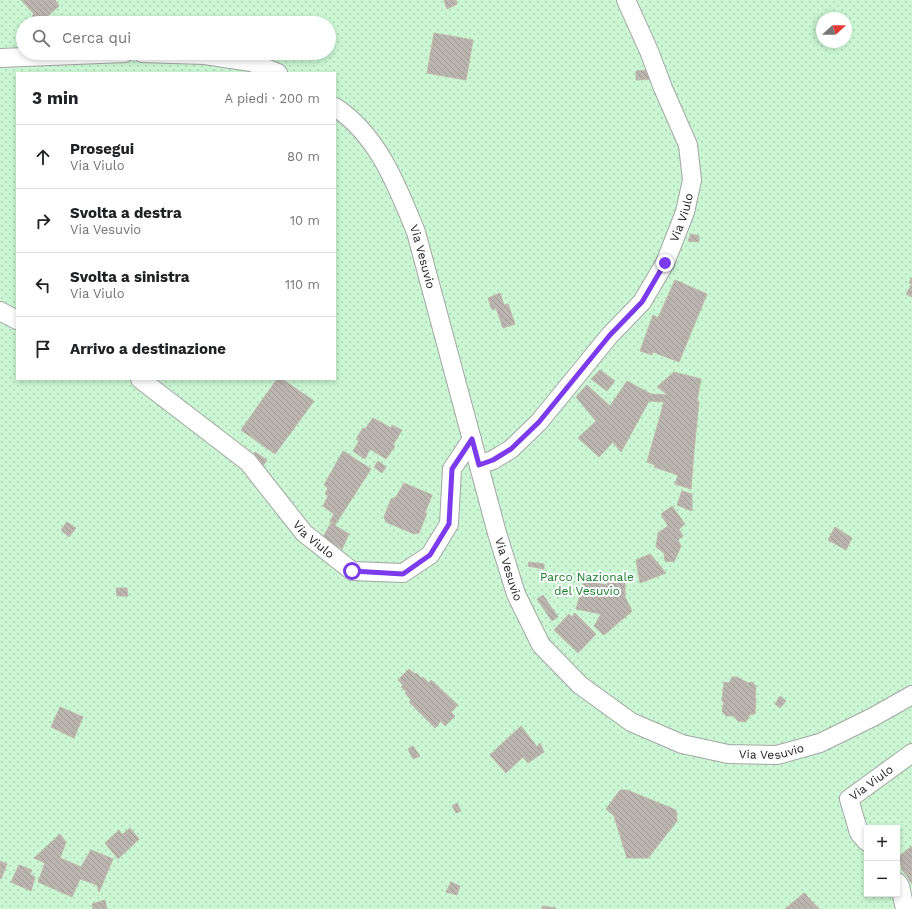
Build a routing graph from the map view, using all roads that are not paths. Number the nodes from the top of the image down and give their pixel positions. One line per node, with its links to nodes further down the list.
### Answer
1 (626, 0): 11 (street, Via Viulo)
2 (16, 57): 3 (street)
3 (0, 58)
4 (239, 60): 5 (street)
5 (276, 72)
6 (336, 108): 10 (street, Via Vesuvio)
7 (0, 311): 8 (street)
8 (16, 319)
9 (141, 380): 10 (street, Via Viulo)
10 (472, 439): 11 (street, Via Vesuvio)
11 (479, 465): 12 (street, Via Vesuvio)
12 (912, 695)
13 (912, 754): 14 (street, Via Viulo)
14 (864, 838)
15 (900, 886): 16 (street)
16 (905, 909)

